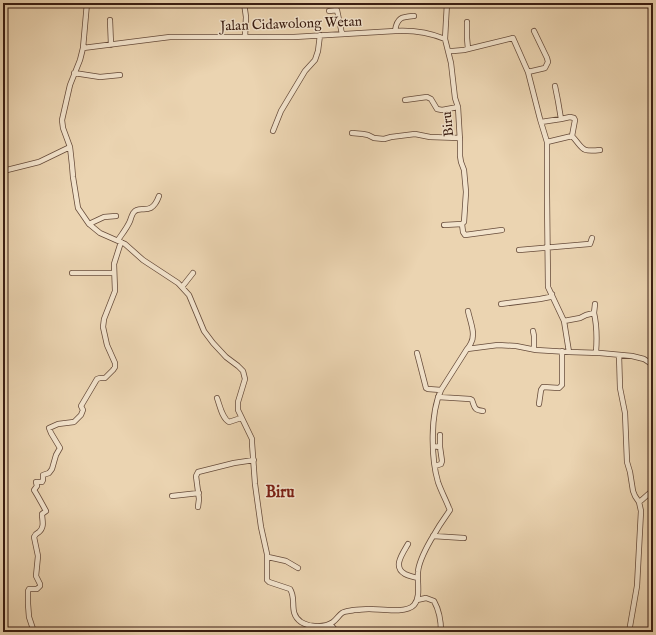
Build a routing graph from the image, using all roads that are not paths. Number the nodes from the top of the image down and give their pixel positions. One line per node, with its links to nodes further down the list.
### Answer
1 (244, 3): 13 (street)
2 (448, 3): 14 (street, Biru)
3 (87, 4): 4 (street); 16 (street)
4 (111, 5)
5 (329, 11): 11 (street)
6 (414, 16): 9 (street)
7 (110, 20): 15 (street)
8 (467, 22): 17 (street)
9 (395, 31): 11 (street, Jalan Cidawolong Wetan); 14 (street, Jalan Cidawolong Wetan)
10 (534, 31): 19 (street)
11 (342, 34): 12 (street, Jalan Cidawolong Wetan)
12 (320, 35): 13 (street, Jalan Cidawolong Wetan); 27 (street)
13 (245, 37): 15 (street, Jalan Cidawolong Wetan)
14 (445, 39): 18 (street, Biru)
15 (110, 45): 16 (street)
16 (83, 48): 20 (street)
17 (468, 49): 18 (street); 19 (street)
18 (448, 51): 24 (street, Biru)
19 (528, 72): 26 (street)
20 (74, 73): 21 (street); 32 (street)
21 (120, 75)
22 (555, 86): 25 (street)
23 (405, 100): 24 (street)
24 (458, 107): 30 (street, Biru)
25 (561, 120): 26 (street); 29 (street)
26 (541, 122): 31 (street)
27 (273, 130)
28 (352, 133): 30 (street)
29 (572, 136): 31 (street); 33 (street)
30 (460, 138): 38 (street, Biru)
31 (547, 142): 43 (street)
32 (70, 147): 34 (street); 37 (street)
33 (600, 150)
34 (3, 171)
35 (159, 196): 42 (street)
36 (116, 216): 37 (street)
37 (89, 224): 42 (street)
38 (462, 224): 39 (street); 40 (street)
39 (444, 225)
40 (502, 230)
41 (592, 238): 43 (street)
42 (119, 241): 46 (street); 48 (street)
43 (548, 248): 44 (street); 49 (street)
44 (519, 250)
45 (72, 273): 46 (street)
46 (114, 273): 89 (street)
47 (193, 273): 48 (street)
48 (182, 287): 69 (street)
49 (552, 294): 50 (street); 54 (street)
50 (500, 304)
51 (595, 304): 53 (street)
52 (468, 311): 56 (street)
53 (594, 313): 54 (street); 60 (street)
54 (564, 321): 59 (street)
55 (533, 331): 57 (street)
56 (467, 349): 57 (street); 64 (street)
57 (534, 350): 58 (street)
58 (562, 351): 59 (street); 67 (street)
59 (569, 352): 60 (street)
60 (596, 352): 62 (street)
61 (418, 353): 64 (street)
62 (619, 354): 63 (street); 78 (street)
63 (653, 365)
64 (441, 390): 65 (street)
65 (438, 397): 68 (street); 71 (street)
66 (217, 398): 69 (street)
67 (539, 404)
68 (483, 411)
69 (241, 418): 73 (street)
70 (440, 435): 72 (street)
71 (433, 446): 72 (street); 74 (street)
72 (440, 448): 74 (street)
73 (254, 460): 76 (street); 83 (street)
74 (435, 466): 80 (street)
75 (653, 491): 78 (street)
76 (199, 493): 77 (street); 79 (street)
77 (172, 496)
78 (639, 502): 93 (street)
79 (198, 507)
80 (434, 536): 81 (street); 85 (street)
81 (464, 538)
82 (408, 544): 85 (street)
83 (268, 557): 84 (street); 88 (street)
84 (298, 568)
85 (418, 578): 86 (street)
86 (417, 600): 87 (street); 92 (street)
87 (330, 624): 88 (street); 91 (street)
88 (308, 625): 90 (street)
89 (34, 632)
90 (307, 632)
91 (338, 632)
92 (441, 632)
93 (629, 632)

